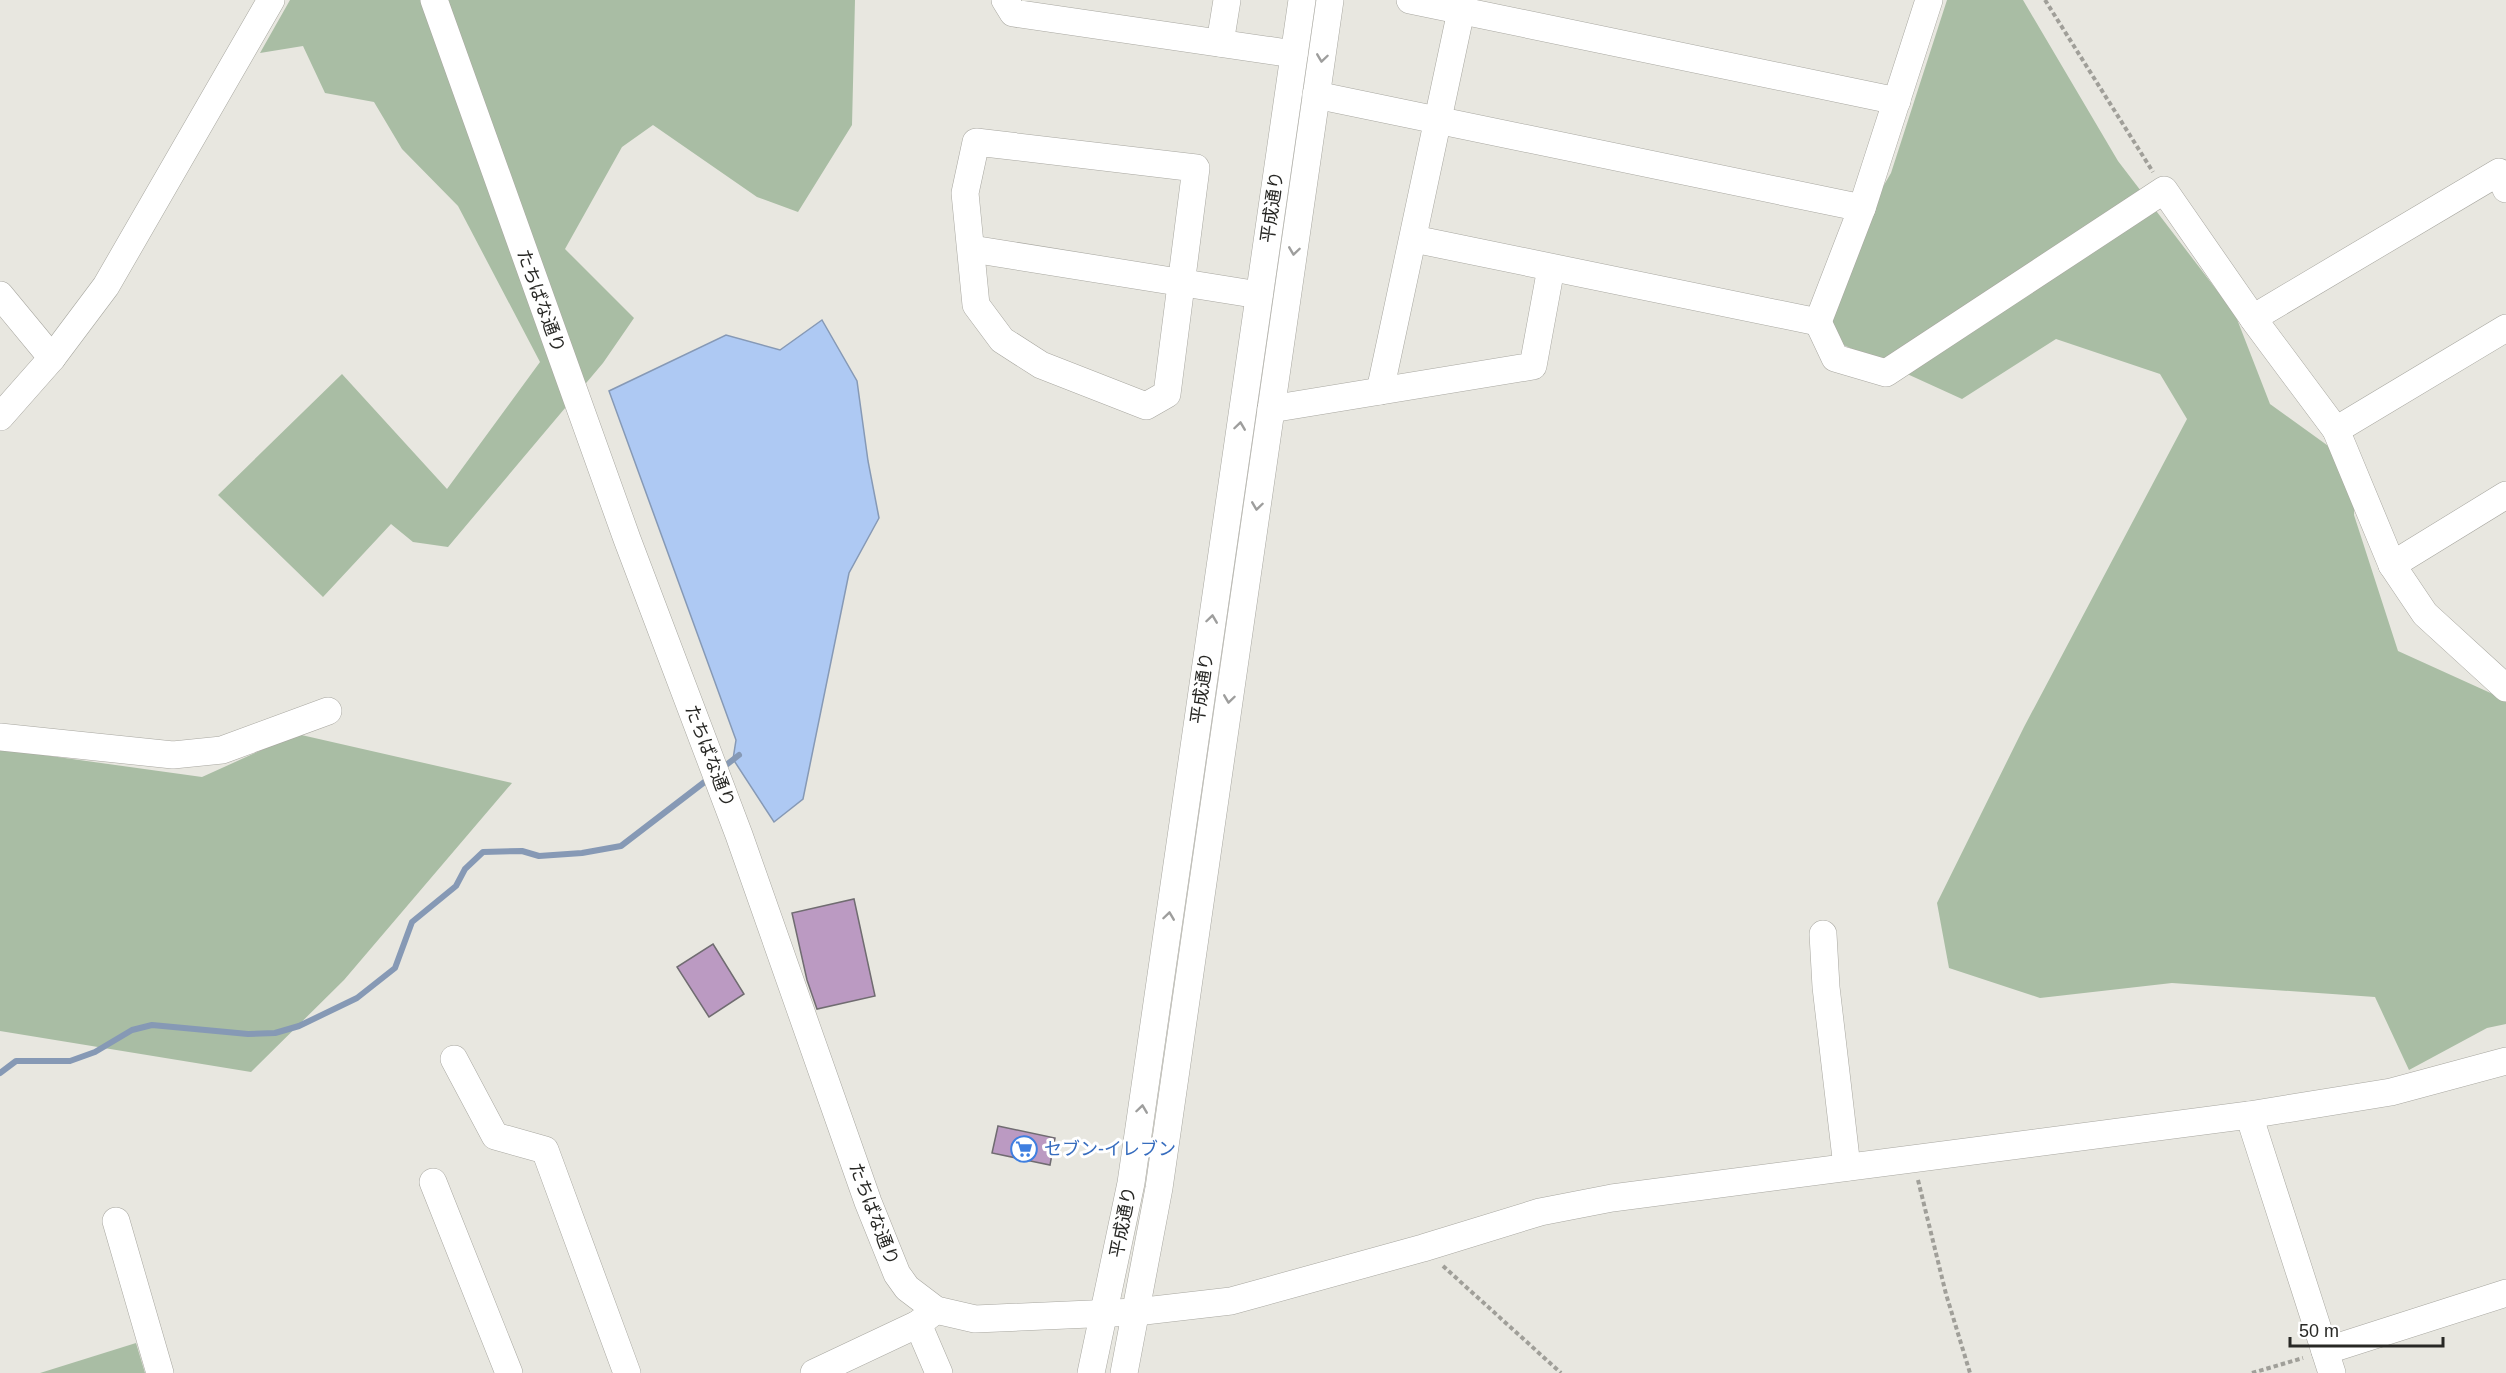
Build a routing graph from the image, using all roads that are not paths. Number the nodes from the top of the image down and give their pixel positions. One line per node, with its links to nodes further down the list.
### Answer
1 (271, 0): 26 (street)
2 (434, 0): 46 (street, たちばな通り)
3 (1005, 0): 10 (street)
4 (1227, 0): 10 (street)
5 (1302, 0): 11 (street, 平成通り)
6 (1330, 0): 12 (street, 平成通り, one-way to 12)
7 (1410, 0): 9 (street)
8 (1929, 0): 13 (street)
9 (1461, 10): 13 (street); 14 (street)
10 (1220, 43): 11 (street)
11 (1294, 54): 22 (street, 平成通り)
12 (1316, 95): 14 (street); 28 (street, 平成通り, one-way to 28)
13 (1897, 101): 16 (street)
14 (1439, 120): 16 (street); 17 (street)
15 (2506, 189): 23 (street)
16 (1863, 208): 24 (street)
17 (1413, 239): 19 (street); 27 (street)
18 (972, 249): 20 (street); 20 (street); 20 (street)
19 (1551, 268): 24 (street); 27 (street)
20 (1180, 283): 22 (street)
21 (0, 295): 26 (street)
22 (1259, 295): 45 (street, 平成通り, one-way to 22)
23 (2253, 318): 24 (street); 30 (street)
24 (1818, 322)
25 (2506, 328): 30 (street)
26 (52, 358): 29 (street)
27 (1380, 391): 28 (street)
28 (1271, 409): 44 (street, 平成通り, one-way to 44)
29 (0, 417)
30 (2336, 430): 32 (street)
31 (2506, 495): 32 (street)
32 (2392, 565): 33 (street)
33 (2506, 688)
34 (328, 711): 35 (street)
35 (0, 737)
36 (1823, 934): 40 (street)
37 (454, 1059): 50 (street)
38 (2506, 1061): 39 (street, たちばな通り)
39 (2249, 1115): 40 (street, たちばな通り); 47 (street)
40 (1847, 1167): 44 (street, たちばな通り)
41 (433, 1182): 49 (street)
42 (116, 1221): 48 (street)
43 (2506, 1293): 47 (street)
44 (1136, 1311): 45 (street, たちばな通り); 54 (street, 平成通り)
45 (1104, 1313): 46 (street, たちばな通り); 53 (street, 平成通り)
46 (927, 1317): 51 (street); 52 (street)
47 (2329, 1362)
48 (160, 1373)
49 (509, 1373)
50 (627, 1373)
51 (814, 1373)
52 (939, 1373)
53 (1092, 1373)
54 (1124, 1373)

